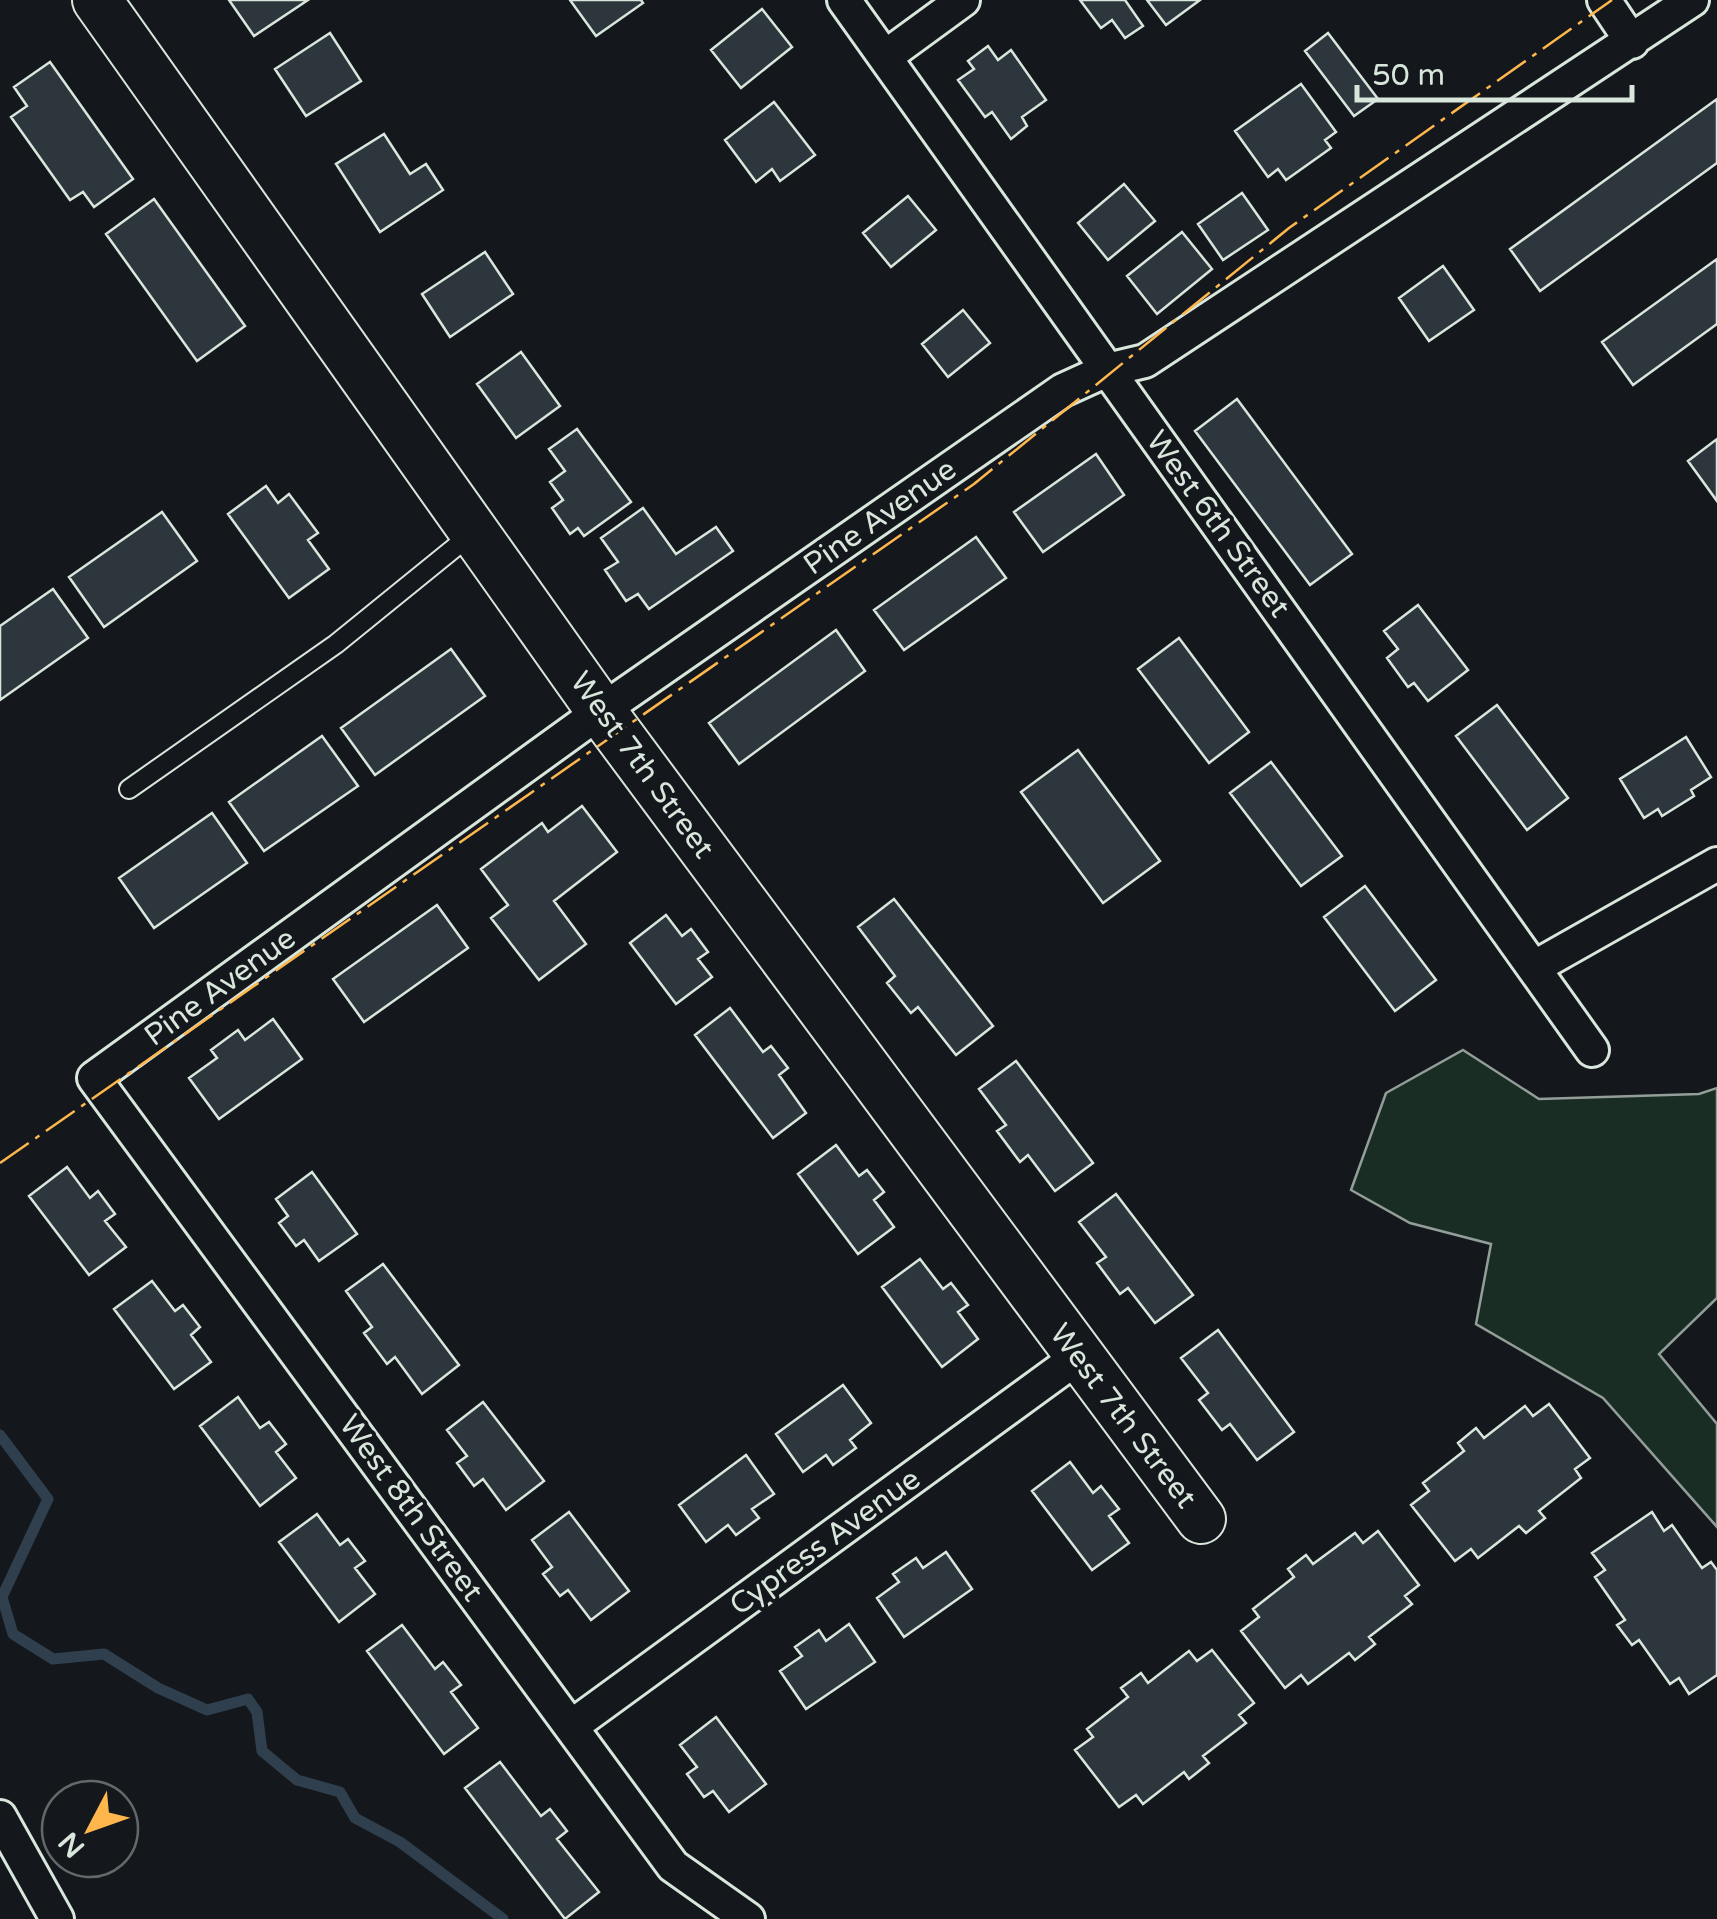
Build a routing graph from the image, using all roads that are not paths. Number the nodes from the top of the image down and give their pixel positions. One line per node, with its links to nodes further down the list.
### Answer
1 (97, 0): 9 (street, West 7th Street)
2 (844, 0): 7 (street, West 6th Street)
3 (962, 0): 7 (street)
4 (1604, 0): 6 (street)
5 (1692, 0): 6 (street, Pine Avenue)
6 (1632, 42): 8 (street, Pine Avenue)
7 (885, 57): 8 (street, West 6th Street)
8 (1108, 370): 10 (street, Pine Avenue); 13 (street, West 6th Street)
9 (474, 532): 10 (street, West 7th Street); 11 (lane)
10 (601, 710): 15 (street, Pine Avenue); 16 (street, West 7th Street)
11 (129, 789)
12 (1717, 864): 13 (street)
13 (1535, 967): 14 (street, West 6th Street)
14 (1592, 1050)
15 (94, 1078): 18 (street, West 8th Street)
16 (1078, 1357): 17 (street, West 7th Street); 18 (street, Cypress Avenue)
17 (1201, 1519)
18 (572, 1726): 21 (street, West 8th Street)
19 (0, 1817): 20 (street)
20 (58, 1919)
21 (748, 1919)

